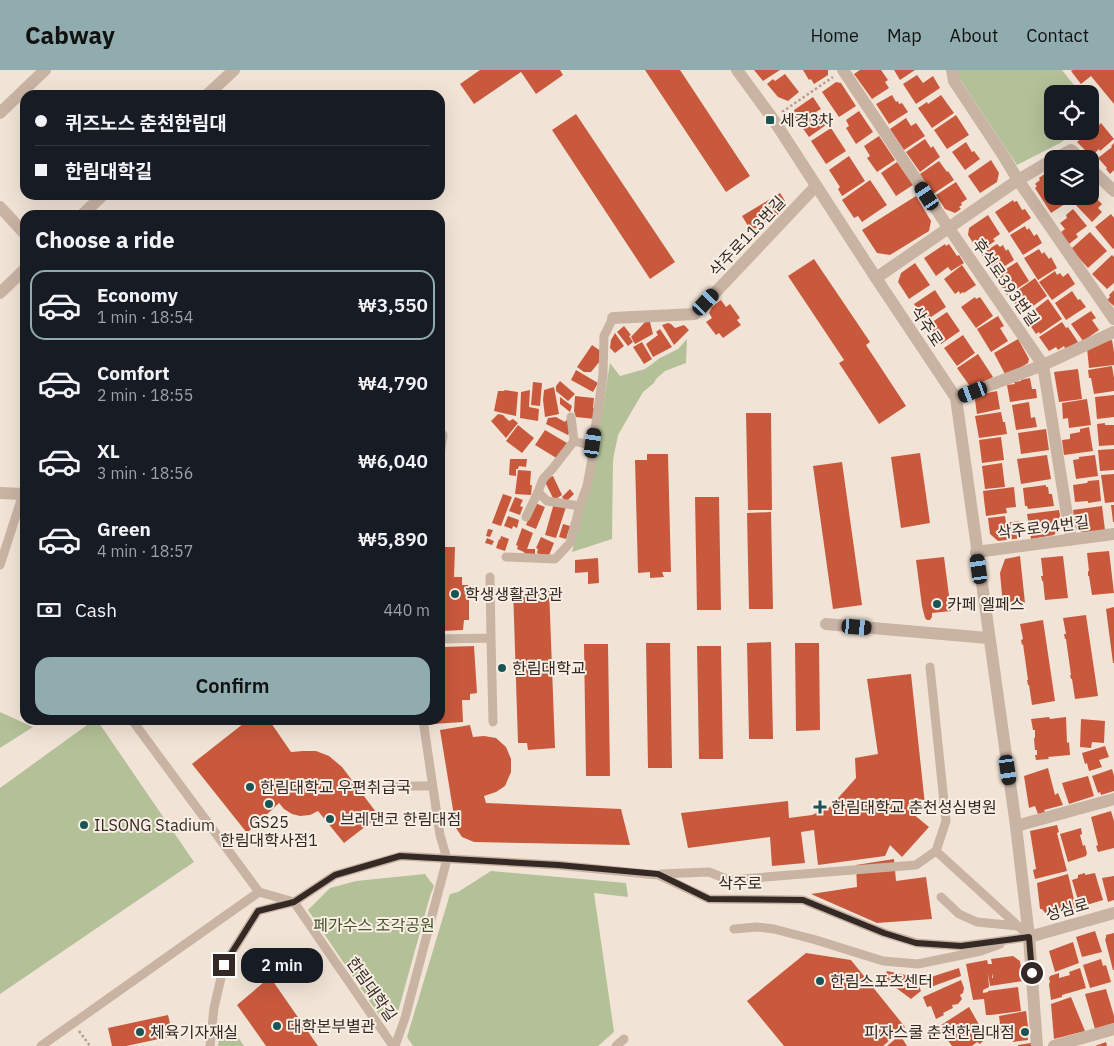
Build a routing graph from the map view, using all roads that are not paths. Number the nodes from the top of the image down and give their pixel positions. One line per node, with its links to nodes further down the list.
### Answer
1 (45, 70): 6 (street)
2 (737, 70): 13 (street, 삭주로)
3 (844, 70): 18 (street, 후석로393번길)
4 (952, 70): 12 (street)
5 (228, 72): 7 (street)
6 (24, 90)
7 (212, 90)
8 (20, 94): 9 (street)
9 (0, 113)
10 (1044, 166): 12 (street)
11 (1099, 177): 14 (street)
12 (1018, 180): 18 (street); 24 (street)
13 (816, 186): 21 (street, 삭주로); 23 (street, 삭주로113번길)
14 (1114, 191)
15 (98, 200): 17 (street)
16 (0, 207): 19 (street)
17 (87, 210)
18 (948, 227): 21 (street); 26 (street, 후석로393번길)
19 (20, 229)
20 (20, 274): 22 (street)
21 (876, 278): 27 (street, 삭주로)
22 (0, 293)
23 (613, 318): 30 (lane)
24 (1114, 318)
25 (1114, 332): 26 (street)
26 (1044, 365): 27 (street); 38 (street, 후석로393번길)
27 (956, 398): 39 (street, 삭주로)
28 (572, 417): 29 (lane)
29 (574, 441): 30 (lane); 31 (lane)
30 (593, 446): 35 (lane)
31 (538, 492): 35 (lane); 36 (lane)
32 (0, 493): 33 (street)
33 (20, 494)
34 (20, 506): 41 (lane)
35 (580, 506): 40 (lane)
36 (526, 517)
37 (1114, 534): 38 (street, 삭주로94번길)
38 (1071, 540): 39 (street, 삭주로94번길)
39 (976, 552): 45 (street, 삭주로)
40 (506, 557)
41 (0, 564)
42 (490, 577): 44 (lane)
43 (826, 624): 45 (street)
44 (491, 638): 46 (lane); 48 (lane)
45 (988, 638): 54 (street, 삭주로)
46 (445, 639)
47 (930, 667): 55 (lane)
48 (493, 722)
49 (136, 725): 58 (lane)
50 (424, 725): 52 (lane)
51 (392, 786): 52 (lane)
52 (432, 786): 56 (lane)
53 (1114, 799): 54 (street)
54 (1016, 826): 64 (street, 삭주로)
55 (936, 851): 57 (lane); 62 (lane)
56 (447, 859): 57 (lane, 삭주로); 60 (lane, 삭주로); 70 (lane)
57 (658, 874): 65 (lane, 삭주로)
58 (258, 892): 60 (lane); 68 (lane)
59 (941, 897): 62 (lane)
60 (294, 902): 69 (lane); 70 (lane, 한림대학길)
61 (1114, 913): 64 (street, 성심로)
62 (1018, 926): 64 (lane)
63 (734, 929): 65 (lane)
64 (1029, 937): 65 (lane, 삭주로); 72 (street, 삭주로)
65 (1016, 938)
66 (1114, 1029): 73 (street)
67 (624, 1039): 71 (lane)
68 (41, 1046)
69 (210, 1046)
70 (394, 1046)
71 (616, 1046)
72 (1037, 1046)
73 (1054, 1046)

